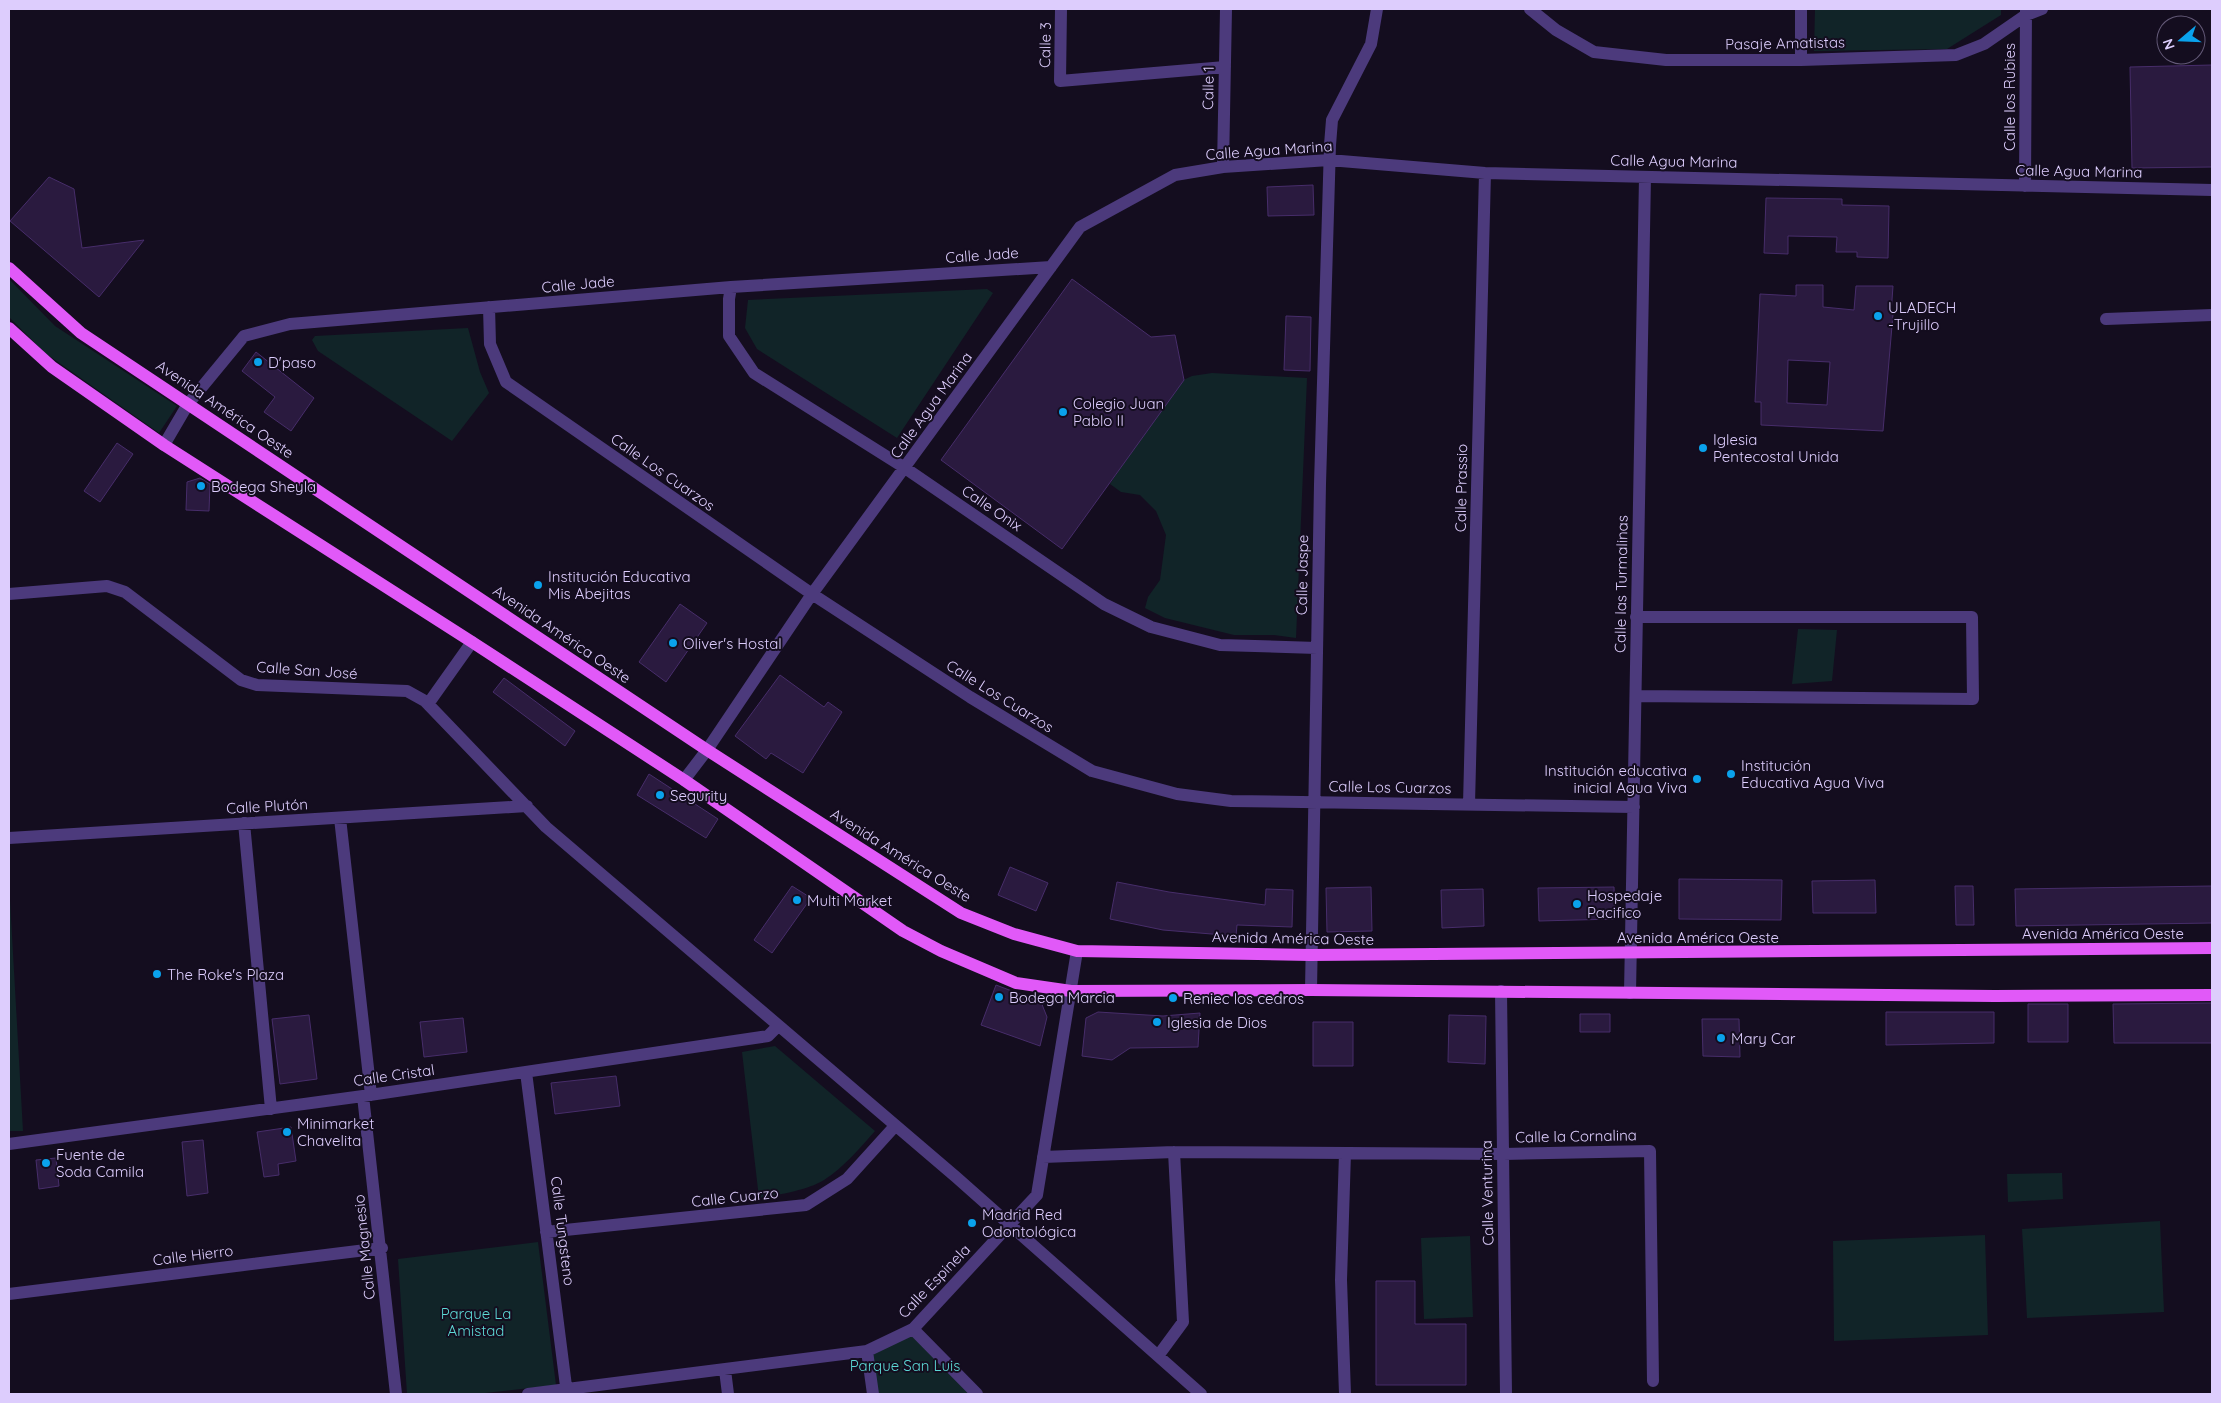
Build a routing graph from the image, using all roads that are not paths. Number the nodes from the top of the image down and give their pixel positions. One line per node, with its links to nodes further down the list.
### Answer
1 (1061, 9): 9 (street, Calle 3)
2 (1226, 9): 9 (street, Calle 1)
3 (1377, 9): 10 (street, Calle Jaspe)
4 (1530, 9): 8 (street, Pasaje Amatistas)
5 (1801, 9): 8 (street)
6 (2042, 9): 7 (street, Pasaje Amatistas)
7 (2026, 12): 8 (street, Pasaje Amatistas); 14 (street, Calle los Rubies)
8 (1801, 60)
9 (1225, 67): 11 (street, Calle 1)
10 (1329, 160): 11 (street, Calle Agua Marina); 12 (street, Calle Agua Marina); 30 (street, Calle Jaspe)
11 (1223, 167): 16 (street, Calle Agua Marina)
12 (1485, 173): 13 (street, Calle Agua Marina); 36 (street, Calle Prassio)
13 (1645, 177): 14 (street, Calle Agua Marina); 28 (street, Calle las Turmalinas)
14 (2025, 186): 15 (street, Calle Agua Marina)
15 (2212, 190)
16 (1052, 266): 18 (street, Calle Jade); 25 (street, Calle Agua Marina)
17 (9, 268): 23 (main road, Avenida América Oeste)
18 (731, 287): 19 (street, Calle Jade); 25 (street, Calle Onix)
19 (489, 307): 23 (street, Calle Jade); 27 (street, Calle Los Cuarzos)
20 (2212, 315): 21 (street)
21 (2106, 319)
22 (9, 328): 24 (main road)
23 (188, 404): 24 (street, Calle Jade); 33 (main road, Avenida América Oeste)
24 (164, 444): 29 (main road)
25 (905, 468): 27 (street, Calle Agua Marina); 30 (street, Calle Onix)
26 (9, 594): 32 (street, Calle San José)
27 (812, 594): 33 (street, Calle Agua Marina); 35 (street, Calle Los Cuarzos)
28 (1636, 617): 31 (street, Calle las Turmalinas); 31 (street)
29 (472, 642): 32 (street); 34 (main road)
30 (1317, 648): 35 (street, Calle Jaspe)
31 (1636, 696): 38 (street, Calle las Turmalinas)
32 (428, 704): 37 (street, Calle San José)
33 (707, 750): 34 (street, Calle Agua Marina); 43 (main road, Avenida América Oeste)
34 (684, 780): 47 (main road)
35 (1314, 802): 36 (street, Calle Los Cuarzos); 45 (street, Calle Jaspe)
36 (1469, 804): 38 (street, Calle Los Cuarzos)
37 (527, 806): 39 (street, Calle Plutón); 51 (street, Calle San José)
38 (1634, 807): 44 (street, Calle las Turmalinas)
39 (340, 818): 40 (street, Calle Plutón); 53 (street, Calle Magnesio)
40 (244, 823): 41 (street, Calle Plutón); 54 (street)
41 (9, 838)
42 (2212, 948): 44 (main road, Avenida América Oeste)
43 (1077, 951): 45 (main road, Avenida América Oeste); 47 (street, Calle Espinela)
44 (1631, 953): 45 (main road, Avenida América Oeste); 49 (street, Calle las Turmalinas)
45 (1310, 955): 46 (street, Calle Jaspe)
46 (1311, 990): 47 (main road); 48 (main road)
47 (1070, 991): 60 (street, Calle Espinela)
48 (1501, 992): 49 (main road); 59 (street, Calle Venturina)
49 (1630, 993): 50 (main road)
50 (2212, 995)
51 (778, 1026): 52 (street, Calle Cristal); 55 (street, Calle San José)
52 (526, 1072): 53 (street, Calle Cristal); 62 (street, Calle Tungsteno)
53 (367, 1095): 54 (street, Calle Cristal); 63 (street, Calle Magnesio)
54 (271, 1109): 56 (street, Calle Cristal)
55 (895, 1126): 61 (street, Calle San José); 62 (street, Calle Cuarzo)
56 (9, 1144)
57 (1174, 1152): 58 (street, Calle la Cornalina); 60 (street, Calle la Cornalina); 67 (street)
58 (1345, 1153): 59 (street, Calle la Cornalina); 77 (street)
59 (1503, 1154): 69 (street, Calle la Cornalina); 78 (street, Calle Venturina)
60 (1043, 1157): 61 (street, Calle Espinela)
61 (1010, 1225): 65 (street, Calle Espinela); 67 (street, Calle San José)
62 (546, 1232): 70 (street, Calle Tungsteno)
63 (382, 1248): 64 (street, Calle Hierro); 71 (street, Calle Magnesio)
64 (9, 1294)
65 (913, 1329): 66 (street, Calle Espinela); 75 (street)
66 (867, 1351): 68 (street, Calle Espinela); 74 (street)
67 (1158, 1356): 76 (street, Calle San José)
68 (725, 1370): 70 (street, Calle Espinela); 73 (street)
69 (1653, 1381)
70 (566, 1392): 72 (street, Calle Espinela)
71 (396, 1394)
72 (528, 1394)
73 (728, 1394)
74 (873, 1394)
75 (978, 1394)
76 (1201, 1394)
77 (1345, 1394)
78 (1506, 1394)

